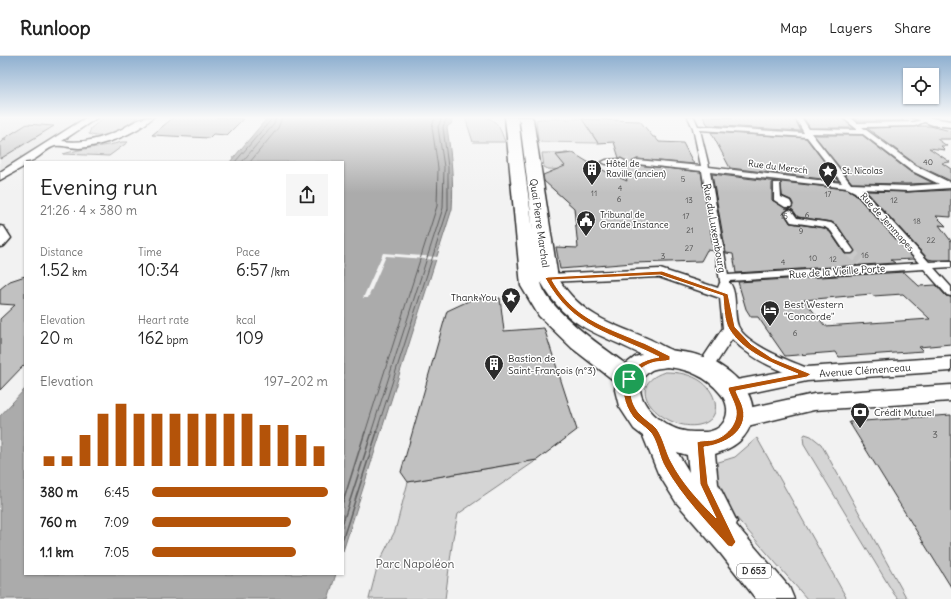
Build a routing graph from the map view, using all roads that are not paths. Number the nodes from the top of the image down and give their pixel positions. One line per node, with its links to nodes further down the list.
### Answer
1 (87, 142): 7 (street)
2 (513, 142): 33 (main road, Quai Pierre Marchal)
3 (529, 142): 25 (main road, Quai Pierre Marchal)
4 (699, 142): 13 (street, Rue du Luxembourg)
5 (815, 142): 18 (street, Rue de Jemmapes)
6 (879, 142): 16 (street)
7 (53, 143): 8 (street)
8 (25, 161)
9 (24, 162): 15 (street)
10 (606, 162): 11 (street)
11 (621, 162)
12 (637, 162): 13 (street, Rue du Mersch)
13 (705, 169): 17 (street, Rue du Mersch); 26 (street, Rue du Luxembourg)
14 (950, 175): 16 (street)
15 (0, 177)
16 (937, 179): 19 (street)
17 (775, 180): 18 (street, Rue du Mersch); 22 (street)
18 (849, 186): 19 (street, Rue du Mersch); 24 (street, Rue de Jemmapes)
19 (950, 186)
20 (0, 230): 21 (street)
21 (0, 243)
22 (849, 251)
23 (951, 264): 24 (street, Rue de la Vieille Porte)
24 (925, 265): 26 (street, Rue de la Vieille Porte); 27 (street, Rue de Jemmapes)
25 (548, 278): 26 (street); 29 (main road, Quai Pierre Marchal)
26 (725, 287): 28 (street)
27 (951, 293)
28 (731, 328): 31 (street); 32 (street)
29 (667, 358): 31 (main road); 33 (main road)
30 (951, 364): 32 (street, Avenue Clémenceau)
31 (705, 367): 34 (main road)
32 (807, 374): 34 (street, Avenue Clémenceau)
33 (629, 379): 37 (main road)
34 (731, 389): 36 (main road)
35 (951, 393): 36 (street)
36 (739, 419): 38 (main road)
37 (655, 432): 38 (main road); 39 (main road, D 653)
38 (700, 445): 39 (main road, D 653)
39 (732, 542): 40 (main road, D 653)
40 (777, 599)

